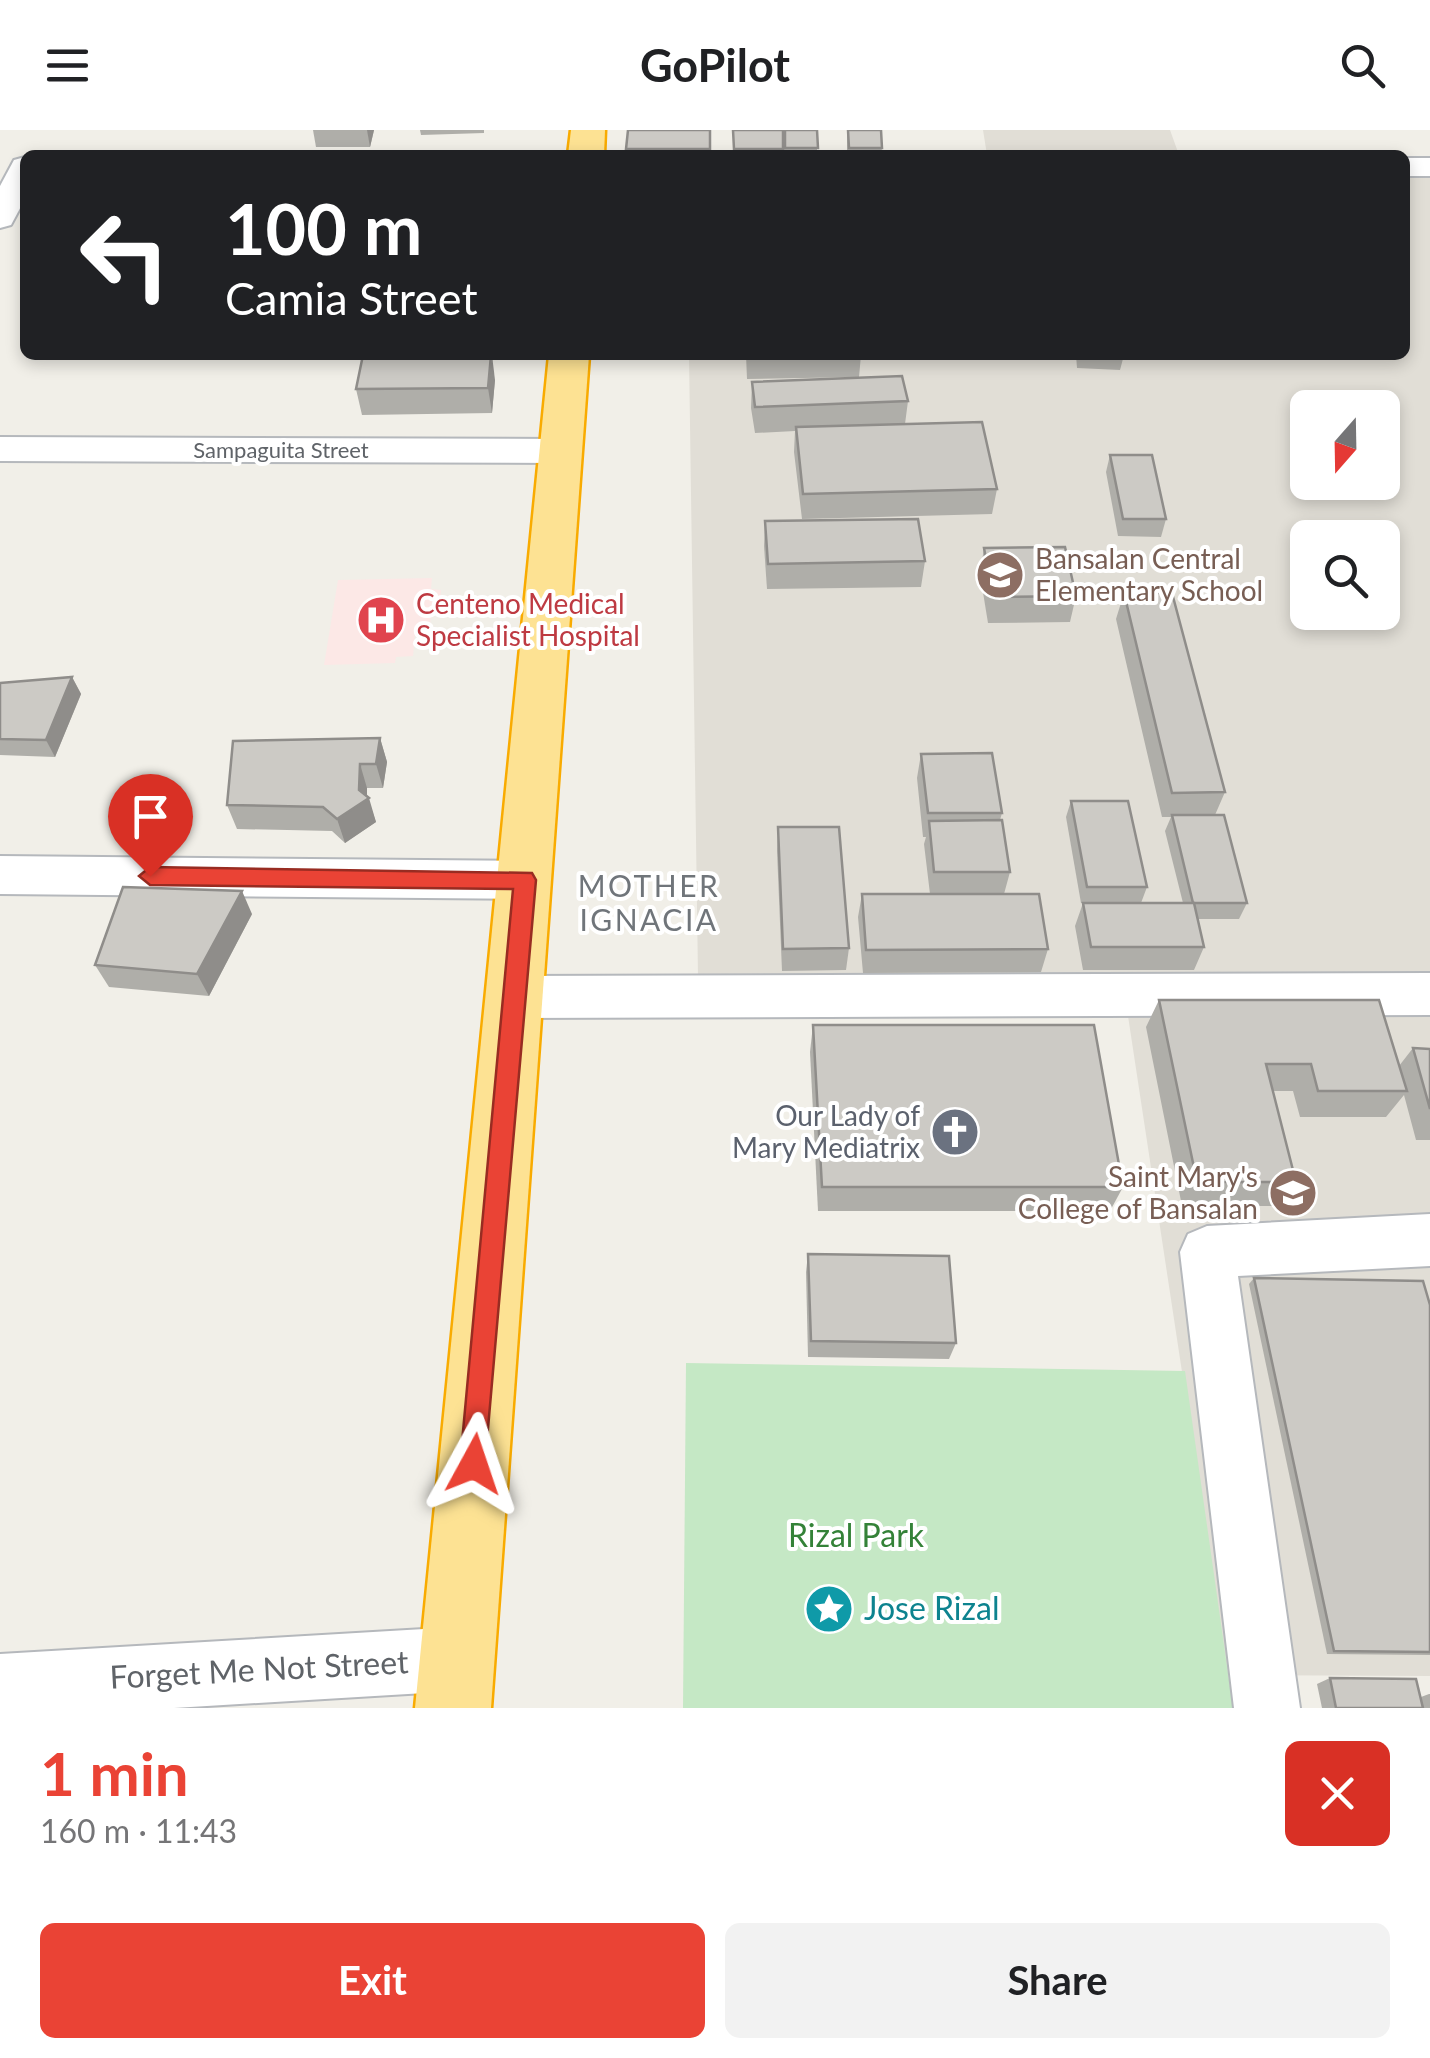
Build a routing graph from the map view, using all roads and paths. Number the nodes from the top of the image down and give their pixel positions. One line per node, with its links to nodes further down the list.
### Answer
1 (20, 179): 2 (street)
2 (0, 218)
3 (569, 360): 5 (highway)
4 (0, 448): 5 (street, Sampaguita Street)
5 (561, 450): 7 (highway)
6 (0, 875): 7 (street)
7 (524, 880): 9 (highway)
8 (1430, 994): 9 (street)
9 (514, 997): 11 (highway)
10 (1430, 1240): 13 (street)
11 (456, 1683): 12 (street, Forget Me Not Street)
12 (0, 1686)
13 (1267, 1708)

